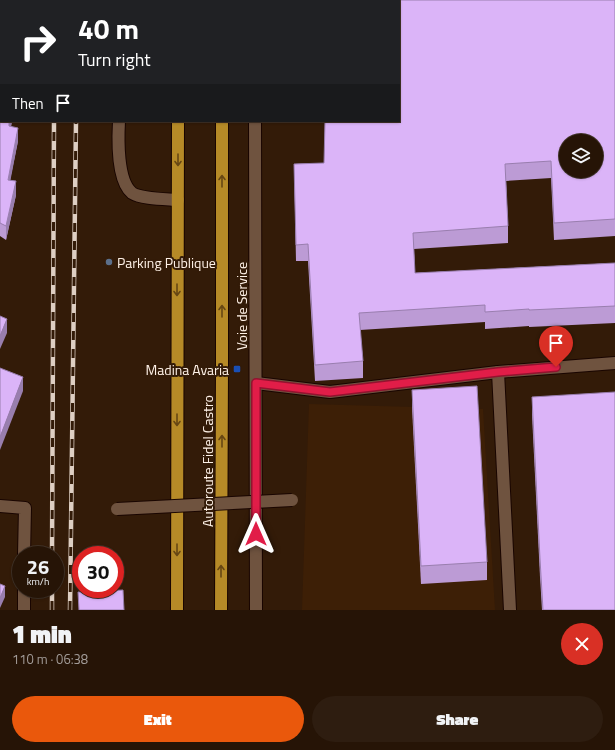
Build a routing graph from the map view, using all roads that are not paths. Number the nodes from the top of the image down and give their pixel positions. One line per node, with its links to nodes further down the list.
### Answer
1 (119, 122): 5 (street)
2 (178, 122): 5 (highway, one-way to 5)
3 (222, 122): 16 (highway, Autoroute Fidel Castro, one-way to 3)
4 (255, 122): 8 (street, Voie de Service)
5 (178, 200): 15 (highway, one-way to 15)
6 (615, 363): 7 (street)
7 (498, 372): 8 (street); 18 (street)
8 (256, 383): 17 (street, Voie de Service)
9 (292, 500): 11 (street, bridge)
10 (0, 506): 12 (street)
11 (117, 509)
12 (24, 546)
13 (24, 598): 14 (street)
14 (24, 610)
15 (177, 610)
16 (221, 610)
17 (256, 610)
18 (510, 610)

